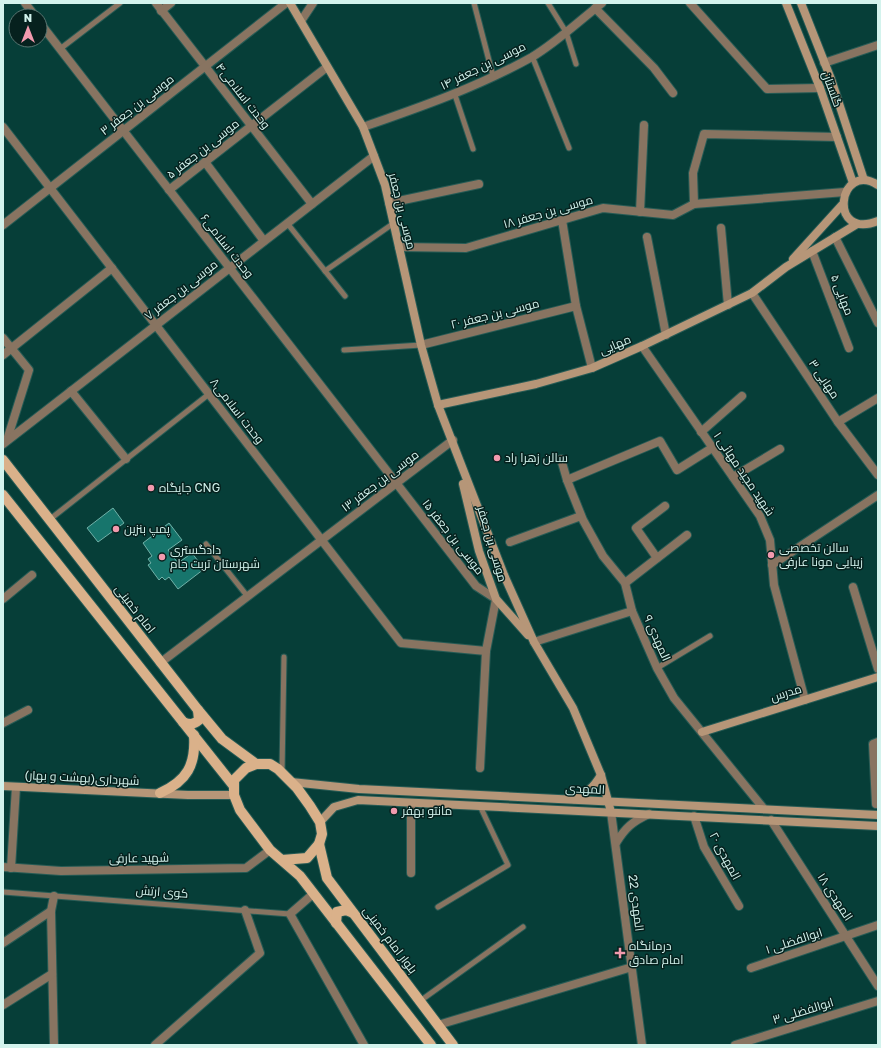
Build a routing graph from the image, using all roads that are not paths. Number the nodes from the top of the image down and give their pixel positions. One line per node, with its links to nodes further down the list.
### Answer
1 (120, 3): 18 (lane)
2 (156, 3): 13 (street, وحدت اسلامی۴)
3 (170, 3): 13 (street)
4 (286, 3): 23 (street, موسی بن جعفر ۳)
5 (290, 3): 14 (street, موسی بن جعفر)
6 (313, 3): 14 (street)
7 (474, 3): 24 (lane)
8 (548, 3): 15 (lane)
9 (690, 3): 25 (street)
10 (786, 3): 25 (street, گلستان)
11 (801, 3): 20 (street, گلستان)
12 (599, 6): 15 (street, موسی بن جعفر ۱۴); 26 (street)
13 (162, 11): 23 (street, وحدت اسلامی۴)
14 (301, 21): 22 (street, موسی بن جعفر)
15 (566, 32): 19 (street, موسی بن جعفر ۱۴); 21 (lane)
16 (48, 33): 18 (street, وحدت اسلامی۶)
17 (878, 45): 20 (street)
18 (60, 49): 32 (street, وحدت اسلامی۶)
19 (532, 56): 24 (street, موسی بن جعفر ۱۴); 34 (lane)
20 (824, 63): 38 (street, گلستان)
21 (576, 64)
22 (327, 66): 30 (street, موسی بن جعفر ۵); 31 (street, موسی بن جعفر)
23 (205, 67): 30 (street, وحدت اسلامی۴); 32 (street, موسی بن جعفر ۳)
24 (493, 76): 27 (street, موسی بن جعفر ۱۴)
25 (820, 88): 33 (street, گلستان)
26 (673, 93)
27 (456, 94): 31 (street, موسی بن جعفر ۱۴); 35 (lane)
28 (644, 125): 49 (street)
29 (3, 126): 42 (street, وحدت اسلامی۸)
30 (251, 126): 37 (street, موسی بن جعفر ۵); 46 (street, وحدت اسلامی۴)
31 (363, 127): 36 (street, موسی بن جعفر)
32 (123, 131): 42 (street, موسی بن جعفر ۳); 43 (street, وحدت اسلامی۶)
33 (837, 137): 40 (street, گلستان); 47 (street)
34 (569, 148)
35 (473, 149)
36 (374, 156): 45 (street, موسی بن جعفر); 46 (street, موسی بن جعفر ۷)
37 (205, 162): 43 (street, موسی بن جعفر ۵); 59 (street)
38 (864, 180): 40 (street); 41 (street)
39 (479, 184): 45 (street)
40 (853, 184): 44 (street)
41 (878, 185)
42 (50, 188): 55 (street, موسی بن جعفر ۳); 63 (street, وحدت اسلامی۸)
43 (169, 190): 64 (street, وحدت اسلامی۶)
44 (845, 192): 47 (street, موسی بن جعفر ۱۸); 48 (street)
45 (389, 203): 53 (street, موسی بن جعفر)
46 (312, 204): 52 (street, موسی بن جعفر ۷)
47 (694, 204): 49 (street, موسی بن جعفر ۱۸)
48 (842, 205): 54 (street); 62 (street)
49 (640, 212): 50 (street, موسی بن جعفر ۱۸)
50 (562, 220): 60 (street, موسی بن جعفر ۱۸); 69 (street)
51 (878, 221): 54 (street)
52 (287, 223): 59 (street, موسی بن جعفر ۷); 65 (lane)
53 (394, 223): 60 (street, موسی بن جعفر); 65 (lane)
54 (857, 224): 57 (street)
55 (3, 225)
56 (721, 228): 68 (street)
57 (835, 236): 61 (street); 70 (street)
58 (647, 237): 72 (street)
59 (264, 241): 64 (street, موسی بن جعفر ۷)
60 (399, 247): 74 (street, موسی بن جعفر)
61 (812, 251): 62 (street); 77 (street, مهایی ۵)
62 (786, 267): 66 (street, مهایی)
63 (112, 268): 71 (street, وحدت اسلامی۸); 76 (street)
64 (229, 268): 71 (street, موسی بن جعفر ۷); 98 (street, وحدت اسلامی۶)
65 (326, 271): 67 (lane)
66 (752, 293): 68 (street, مهایی); 86 (street, مهایی ۳)
67 (345, 296)
68 (728, 305): 72 (street, مهایی)
69 (576, 306): 74 (street, موسی بن جعفر ۲۰); 80 (street)
70 (878, 323)
71 (156, 325): 81 (street, موسی بن جعفر ۷); 82 (street, وحدت اسلامی۸)
72 (666, 335): 75 (street, مهایی)
73 (3, 338): 76 (street)
74 (421, 346): 78 (lane); 85 (street, موسی بن جعفر)
75 (642, 346): 80 (street, مهایی); 87 (street, شهید مجید مهائی ۱)
76 (12, 348): 79 (street); 89 (street)
77 (849, 348)
78 (344, 350)
79 (3, 355)
80 (592, 368): 85 (street, مهایی)
81 (71, 391): 89 (street, موسی بن جعفر ۷); 92 (street)
82 (209, 394): 92 (lane); 105 (street, وحدت اسلامی۸)
83 (742, 396): 87 (street)
84 (878, 398): 86 (street)
85 (438, 405): 88 (street, موسی بن جعفر)
86 (838, 422): 95 (street, مهایی ۳)
87 (701, 432): 90 (street, شهید مجید مهائی ۱)
88 (453, 440): 98 (street, موسی بن جعفر ۱۳); 115 (street, موسی بن جعفر); 118 (street, موسی بن جعفر)
89 (5, 442)
90 (712, 448): 96 (street, شهید مجید مهائی ۱); 97 (street)
91 (780, 449): 96 (street)
92 (126, 459): 103 (lane)
93 (561, 459): 97 (street, المهدی ۹)
94 (3, 460): 103 (main road, امام خمینی)
95 (878, 475)
96 (733, 477): 109 (street, شهید مجید مهائی ۱)
97 (567, 480): 102 (street, المهدی ۹)
98 (396, 483): 105 (street, موسی بن جعفر ۱۳); 115 (street, موسی بن جعفر ۱۵)
99 (3, 495): 129 (main road)
100 (878, 495): 109 (street)
101 (665, 506): 108 (street)
102 (581, 516): 106 (street); 111 (street, المهدی ۹)
103 (49, 520): 121 (main road, امام خمینی)
104 (686, 535): 108 (street)
105 (322, 540): 113 (street, موسی بن جعفر ۱۳); 119 (street, وحدت اسلامی۸)
106 (510, 542)
107 (206, 544): 113 (lane)
108 (657, 558): 111 (street)
109 (772, 565): 125 (street, شهید مجید مهائی ۱)
110 (32, 575): 114 (street)
111 (625, 583): 116 (street, المهدی ۹)
112 (853, 587): 123 (street)
113 (248, 597): 121 (street, موسی بن جعفر ۱۳)
114 (3, 599)
115 (496, 599): 118 (street, موسی بن جعفر); 119 (street)
116 (632, 611): 118 (street); 122 (street, المهدی ۹)
117 (710, 636): 122 (lane)
118 (534, 642): 136 (street, موسی بن جعفر)
119 (486, 651): 134 (street)
120 (284, 657): 135 (lane)
121 (160, 663): 127 (main road, امام خمینی)
122 (657, 668): 130 (street, المهدی ۹)
123 (878, 668)
124 (878, 677): 125 (street, مدرس)
125 (806, 700): 130 (street, مدرس)
126 (28, 710): 128 (street)
127 (198, 710): 129 (main road); 133 (main road, امام خمینی)
128 (3, 722)
129 (183, 722): 131 (main road)
130 (702, 732): 148 (street, المهدی ۹)
131 (194, 735): 138 (main road); 141 (main road)
132 (878, 742): 146 (street)
133 (256, 764): 135 (main road); 138 (main road)
134 (480, 768)
135 (282, 773): 137 (main road)
136 (601, 775): 143 (street); 144 (street, موسی بن جعفر)
137 (291, 782): 143 (street, المهدی); 154 (main road)
138 (233, 785): 142 (main road)
139 (3, 786): 140 (street, شهرداری(بهشت و بهار))
140 (16, 787): 141 (street, شهرداری(بهشت و بهار)); 160 (street)
141 (160, 793): 142 (street, شهرداری(بهشت و بهار))
142 (234, 795): 158 (main road)
143 (573, 800): 144 (street, المهدی)
144 (608, 802): 148 (street, المهدی); 149 (street, موسی بن جعفر)
145 (411, 803): 147 (street, المهدی); 154 (street, المهدی); 161 (street)
146 (876, 804)
147 (480, 806): 149 (street, المهدی); 166 (lane)
148 (764, 810): 151 (street, المهدی)
149 (611, 812): 150 (street, المهدی); 156 (street, المهدی 22)
150 (649, 814): 152 (street, المهدی); 156 (street)
151 (878, 815)
152 (694, 816): 153 (street, المهدی); 165 (street, المهدی ۲۰)
153 (771, 820): 155 (street, المهدی); 174 (street, المهدی ۱۸)
154 (320, 822): 157 (main road, بلوار امام خمینی)
155 (878, 826)
156 (616, 843): 176 (street, المهدی 22)
157 (319, 844): 159 (main road); 169 (main road, بلوار امام خمینی)
158 (270, 850): 159 (main road); 160 (street, شهید عارفی)
159 (282, 860): 163 (main road)
160 (7, 868)
161 (411, 873)
162 (3, 892): 164 (lane, کوی ارتش)
163 (313, 894): 170 (street); 171 (main road)
164 (54, 896): 167 (lane, کوی ارتش); 168 (street)
165 (739, 906)
166 (438, 907)
167 (245, 910): 170 (lane, کوی ارتش); 185 (street)
168 (51, 911): 175 (street); 178 (street)
169 (353, 913): 171 (main road); 180 (main road, بلوار امام خمینی)
170 (290, 914): 186 (street)
171 (336, 923): 187 (main road)
172 (878, 925): 174 (street, ابوالفضلی ۱)
173 (523, 927): 180 (lane)
174 (846, 936): 177 (street, ابوالفضلی ۱); 179 (street, المهدی ۱۸)
175 (3, 943)
176 (632, 967): 183 (street); 189 (street, المهدی 22)
177 (751, 968)
178 (52, 974): 182 (street); 184 (street)
179 (878, 986)
180 (420, 1001): 183 (main road, بلوار امام خمینی)
181 (878, 1001): 190 (street, ابوالفضلی ۳)
182 (3, 1005)
183 (438, 1025): 188 (main road, بلوار امام خمینی)
184 (54, 1045)
185 (155, 1045)
186 (364, 1045)
187 (431, 1045)
188 (453, 1045)
189 (642, 1045)
190 (735, 1045)

